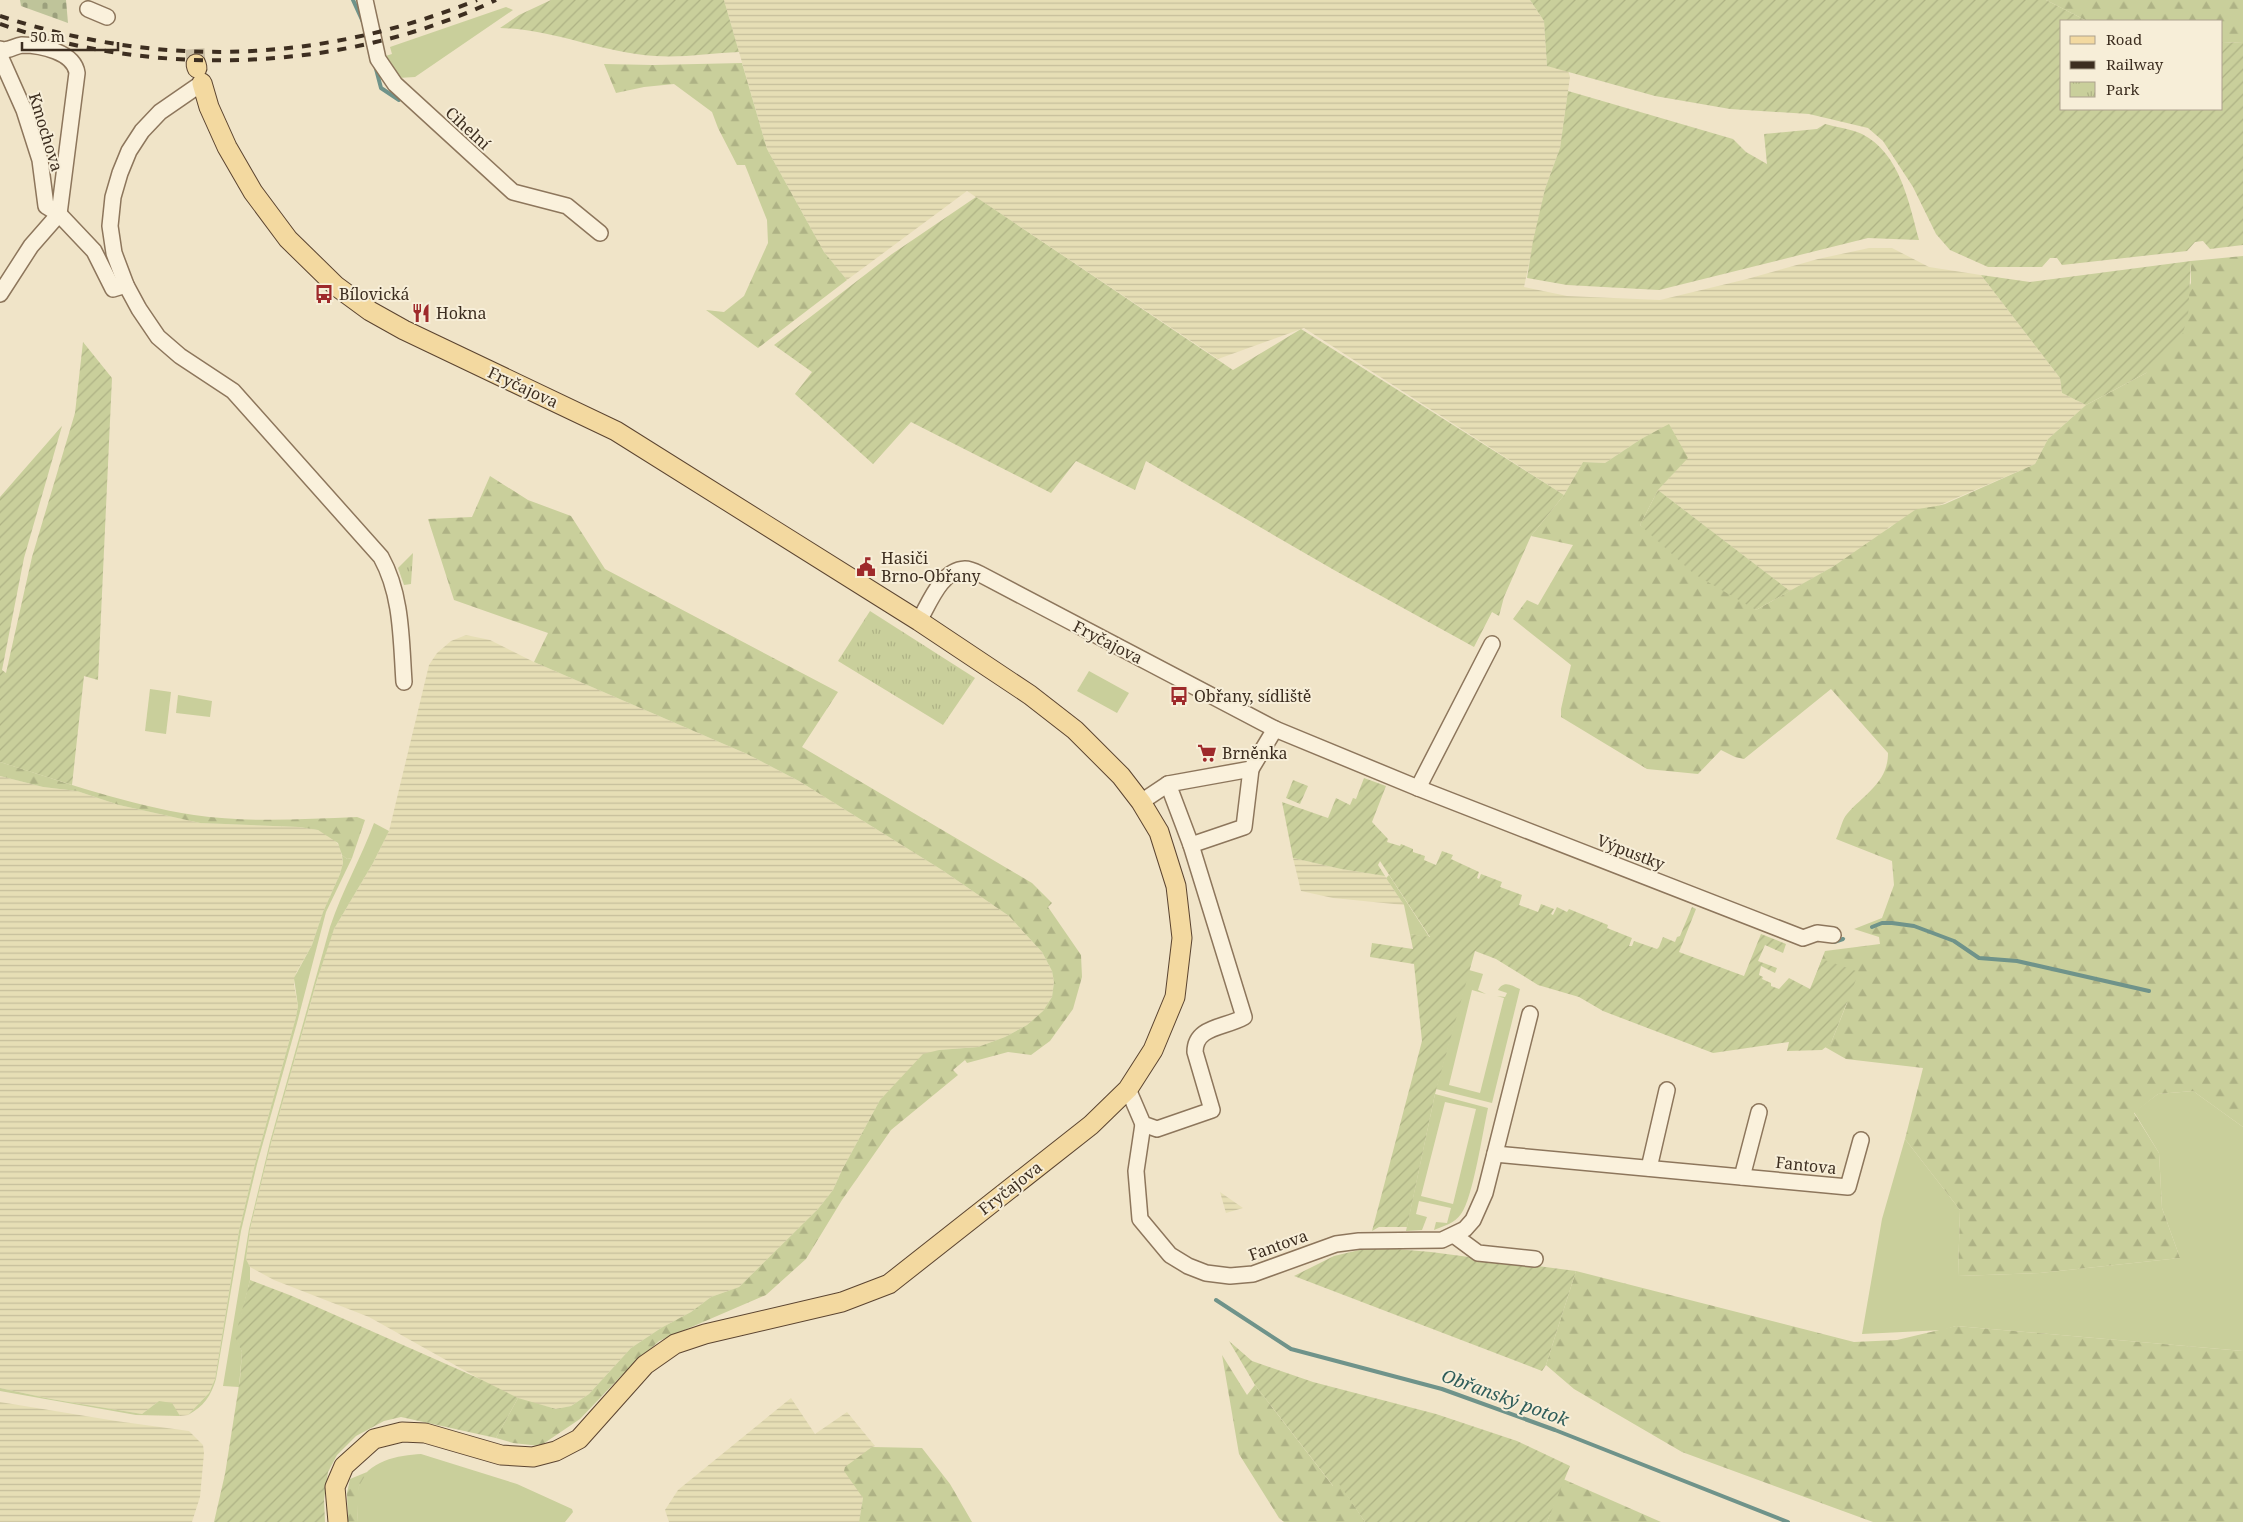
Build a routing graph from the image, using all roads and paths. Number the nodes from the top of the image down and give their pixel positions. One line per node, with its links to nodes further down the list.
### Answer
1 (365, 0): 8 (street, Cihelní)
2 (87, 9): 3 (street)
3 (107, 17)
4 (0, 49): 7 (street)
5 (0, 56): 7 (street, Kmochova)
6 (198, 71): 9 (street); 11 (main road, Fryčajova)
7 (59, 214): 9 (street); 10 (street)
8 (600, 233)
9 (126, 284): 13 (street)
10 (0, 294)
11 (919, 621): 14 (street, Fryčajova); 18 (main road, Fryčajova)
12 (1492, 644): 17 (street)
13 (404, 682)
14 (1275, 729): 15 (street); 17 (street, Výpustky)
15 (1251, 768): 16 (street); 19 (street)
16 (1168, 784): 18 (street); 19 (street)
17 (1418, 788): 20 (street, Výpustky)
18 (1141, 802): 22 (main road, Fryčajova)
19 (1191, 845): 25 (street)
20 (1832, 935)
21 (1530, 1014): 27 (street)
22 (1128, 1089): 25 (street); 32 (main road, Fryčajova)
23 (1667, 1090): 28 (street)
24 (1759, 1112): 29 (street)
25 (1143, 1124): 30 (street, Fantova)
26 (1862, 1140): 29 (street, Fantova)
27 (1494, 1154): 28 (street, Fantova); 30 (street)
28 (1649, 1168): 29 (street, Fantova)
29 (1742, 1177)
30 (1454, 1236): 31 (street)
31 (1536, 1259)
32 (338, 1522)

